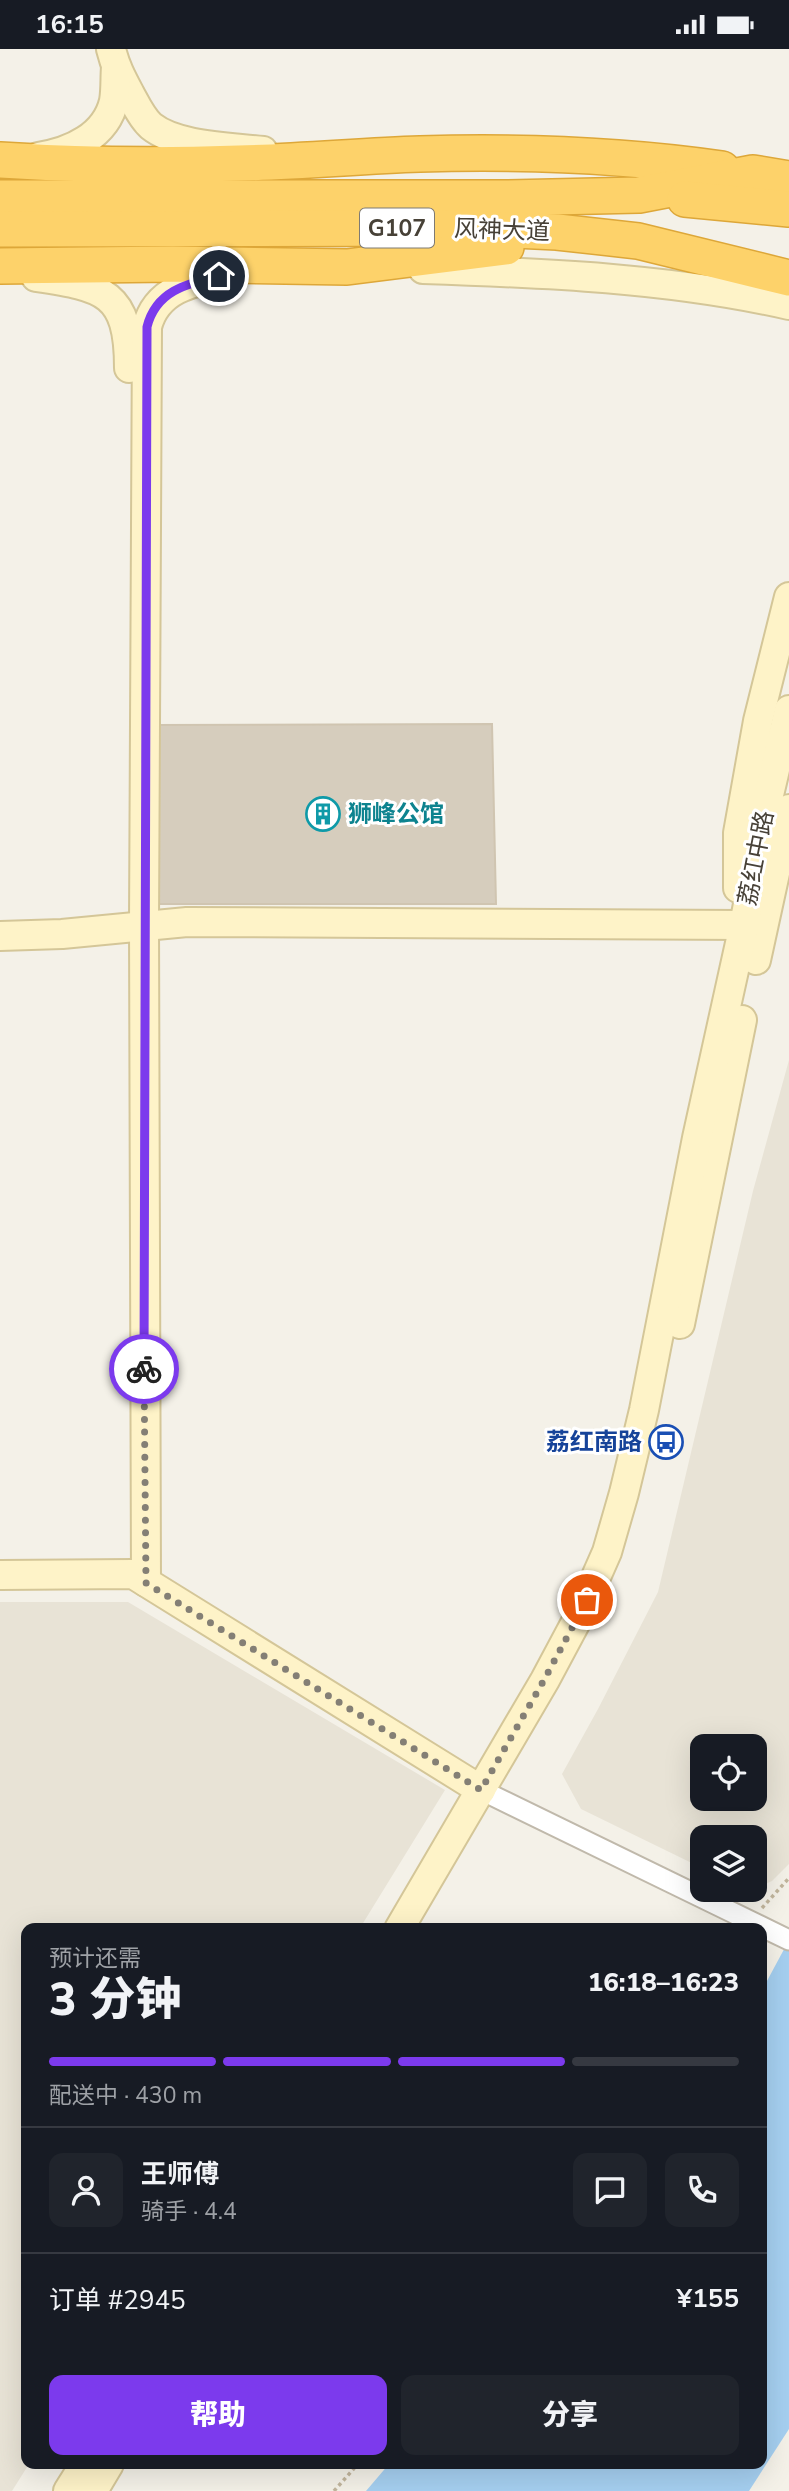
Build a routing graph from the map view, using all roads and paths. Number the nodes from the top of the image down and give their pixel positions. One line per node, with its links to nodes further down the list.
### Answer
1 (113, 58): 2 (street); 3 (street)
2 (318, 158): 3 (highway); 4 (highway); 6 (highway)
3 (6, 160)
4 (753, 173): 5 (highway, 风神大道 / G107); 6 (highway, 风神大道 / G107)
5 (789, 179)
6 (639, 195): 7 (highway, 风神大道 / G107); 8 (highway)
7 (0, 198)
8 (789, 209)
9 (0, 229): 10 (highway, 风神大道 / G107)
10 (598, 235): 13 (highway); 15 (highway, 风神大道 / G107)
11 (265, 265): 12 (highway); 13 (highway); 21 (street)
12 (0, 266)
13 (347, 267): 15 (street)
14 (0, 272): 21 (street)
15 (786, 283)
16 (789, 597): 20 (street)
17 (789, 710): 20 (street, 荔红中路)
18 (789, 809): 20 (street, 荔红中路)
19 (789, 880): 20 (street)
20 (754, 925): 21 (street); 25 (street)
21 (135, 926): 22 (street); 24 (street)
22 (0, 936)
23 (0, 1575): 24 (street)
24 (139, 1578): 25 (street)
25 (490, 1794): 27 (street); 28 (street); 29 (street)
26 (789, 1878): 27 (path)
27 (754, 1922)
28 (404, 1923)
29 (425, 1923)
30 (767, 1929): 31 (street)
31 (789, 1940)
32 (82, 2469): 35 (street)
33 (106, 2469): 36 (street)
34 (354, 2469): 37 (path)
35 (68, 2491)
36 (93, 2491)
37 (334, 2491)

